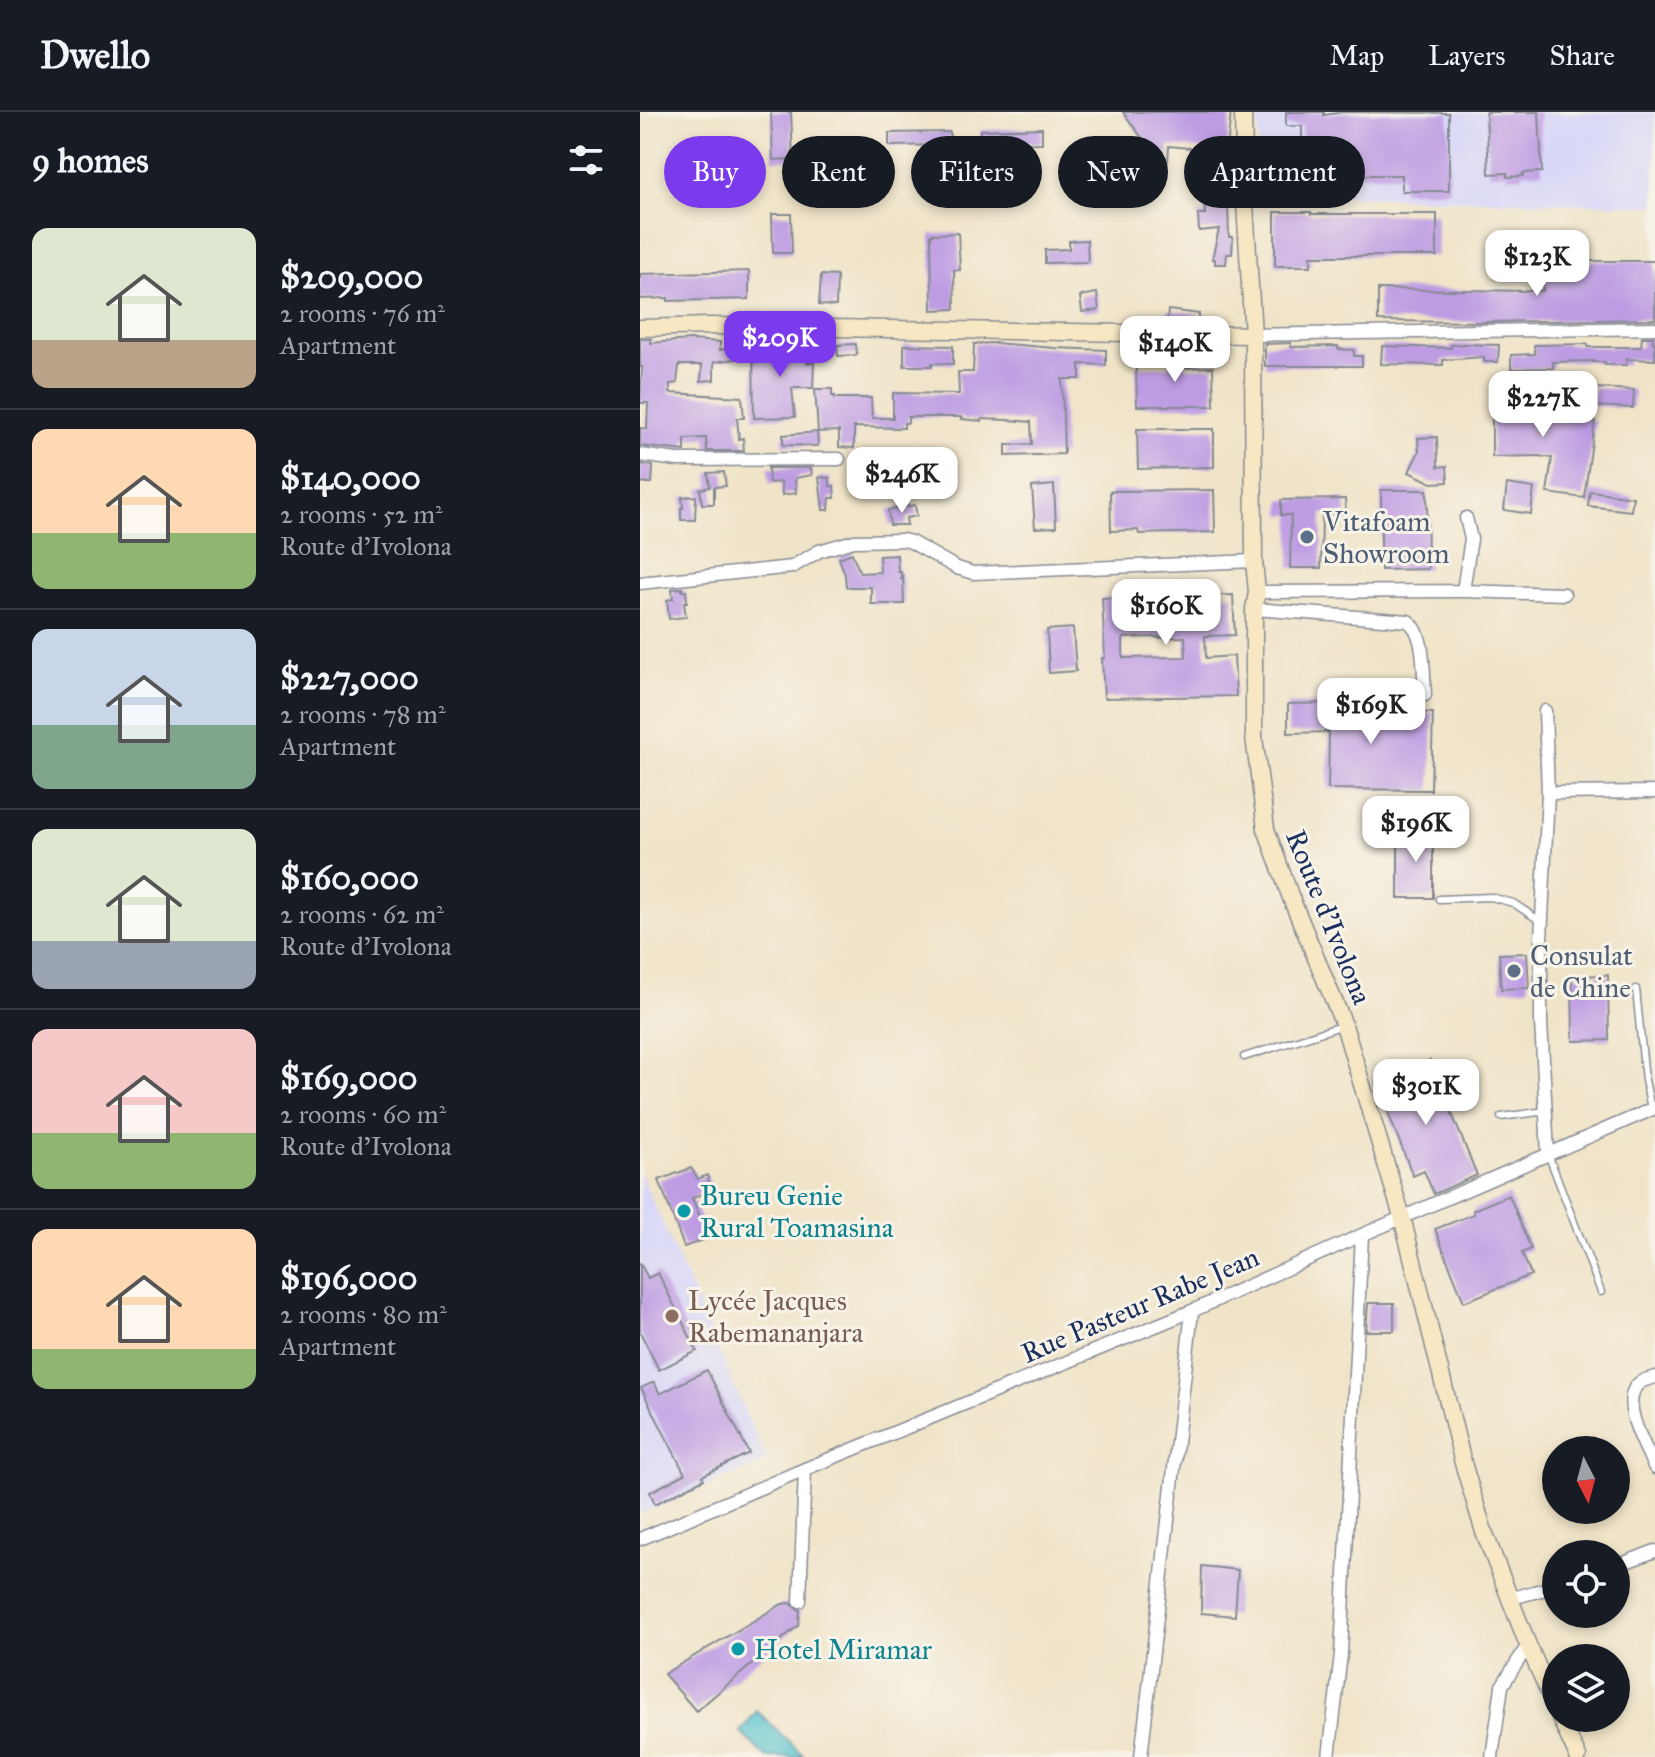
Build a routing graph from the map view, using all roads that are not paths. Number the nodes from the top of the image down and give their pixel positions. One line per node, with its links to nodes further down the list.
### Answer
1 (1243, 112): 4 (main road, Route d'Ivolona)
2 (640, 328): 4 (main road)
3 (1655, 328): 4 (street)
4 (1253, 335): 8 (main road, Route d'Ivolona)
5 (640, 455): 6 (street)
6 (839, 459)
7 (1466, 518): 10 (street)
8 (1254, 561): 9 (street); 11 (main road, Route d'Ivolona)
9 (640, 583)
10 (1463, 591): 11 (street); 12 (street)
11 (1257, 592): 13 (main road, Route d'Ivolona)
12 (1564, 594)
13 (1254, 609): 14 (street); 21 (main road, Route d'Ivolona)
14 (1425, 695)
15 (1545, 711): 17 (street)
16 (1655, 792): 17 (street)
17 (1548, 793): 19 (street)
18 (1439, 899): 19 (lane)
19 (1542, 922): 24 (street)
20 (1636, 989): 23 (lane)
21 (1344, 1025): 22 (lane); 27 (main road, Route d'Ivolona)
22 (1244, 1057)
23 (1653, 1109): 26 (street, Rue Pasteur Rabe Jean)
24 (1546, 1111): 25 (lane); 26 (street)
25 (1501, 1117)
26 (1548, 1154): 27 (street, Rue Pasteur Rabe Jean); 29 (lane)
27 (1402, 1217): 28 (street, Rue Pasteur Rabe Jean); 38 (main road, Route d'Ivolona)
28 (1362, 1235): 30 (street, Rue Pasteur Rabe Jean); 44 (street)
29 (1601, 1292)
30 (1192, 1311): 33 (street, Rue Pasteur Rabe Jean); 43 (street)
31 (1655, 1377): 32 (street)
32 (1655, 1468)
33 (805, 1469): 34 (street, Rue Pasteur Rabe Jean); 39 (street)
34 (640, 1539)
35 (1655, 1551): 36 (street)
36 (1630, 1561)
37 (1542, 1590): 38 (street)
38 (1509, 1599): 40 (main road, Route d'Ivolona)
39 (800, 1601)
40 (1528, 1645): 41 (main road, Route d'Ivolona); 45 (street)
41 (1542, 1676)
42 (1566, 1732): 46 (main road)
43 (1141, 1757)
44 (1329, 1757)
45 (1492, 1757)
46 (1578, 1757)

